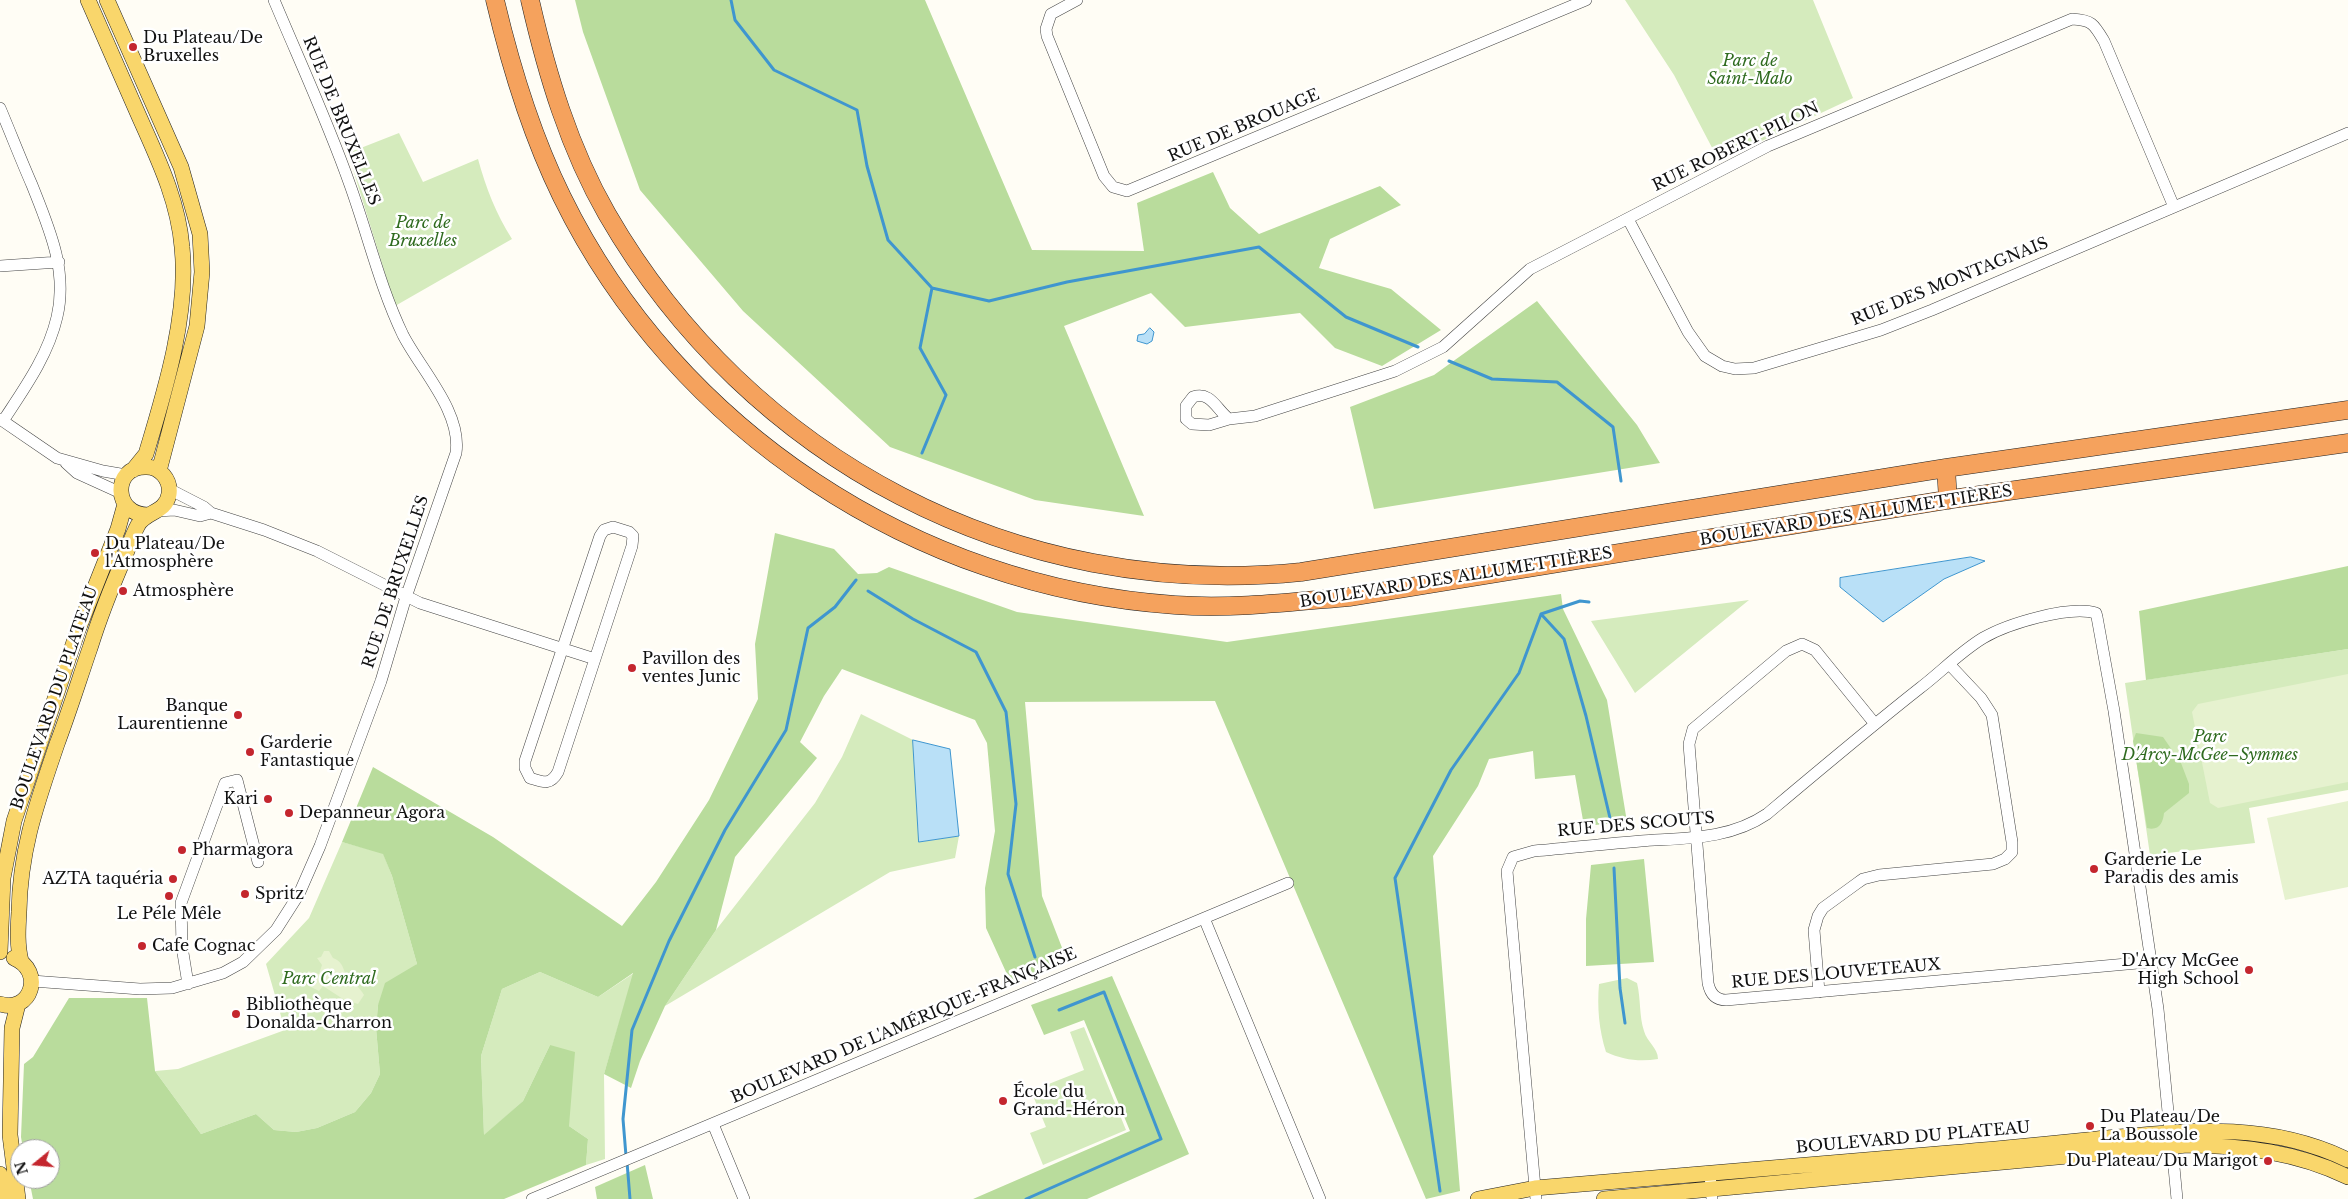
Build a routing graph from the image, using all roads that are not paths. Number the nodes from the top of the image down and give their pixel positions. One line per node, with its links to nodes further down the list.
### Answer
1 (88, 0): 21 (main road)
2 (107, 0): 20 (main road)
3 (274, 0): 27 (street, RUE DE BRUXELLES)
4 (495, 0): 24 (highway, BOULEVARD DES ALLUMETTIÈRES)
5 (530, 0): 19 (highway, BOULEVARD DES ALLUMETTIÈRES)
6 (1076, 0): 7 (street, RUE DE BROUAGE)
7 (1586, 0)
8 (0, 108): 12 (street)
9 (2348, 133): 10 (street, RUE DES MONTAGNAIS)
10 (2174, 207): 11 (street, RUE DES MONTAGNAIS); 11 (street, RUE ROBERT-PILON)
11 (1628, 219): 15 (street, RUE ROBERT-PILON)
12 (58, 262): 13 (street); 16 (street)
13 (0, 266)
14 (2348, 410): 19 (highway, BOULEVARD DES ALLUMETTIÈRES)
15 (1229, 419)
16 (1, 420): 18 (street)
17 (2348, 443): 24 (highway, BOULEVARD DES ALLUMETTIÈRES)
18 (64, 461): 21 (street); 23 (street)
19 (1946, 468): 24 (highway)
20 (159, 471): 21 (main road); 22 (main road)
21 (130, 472): 23 (main road)
22 (169, 490): 25 (main road); 26 (street)
23 (123, 499): 25 (main road); 36 (main road, BOULEVARD DU PLATEAU)
24 (1948, 500)
25 (153, 513): 26 (street); 38 (main road, BOULEVARD DU PLATEAU)
26 (211, 513): 27 (street)
27 (406, 597): 28 (street); 41 (street, RUE DE BRUXELLES)
28 (562, 649): 29 (street); 29 (street); 29 (street)
29 (595, 659)
30 (1950, 664): 31 (street, RUE DES SCOUTS); 39 (street, RUE DES SCOUTS); 42 (street)
31 (1875, 724): 32 (street, RUE DES SCOUTS); 32 (street, RUE DES LOUVETEAUX)
32 (1696, 838): 42 (street, RUE DES LOUVETEAUX); 51 (street, RUE DES SCOUTS)
33 (258, 862): 41 (street)
34 (1288, 883): 35 (street, BOULEVARD DE L'AMÉRIQUE-FRANÇAISE)
35 (1204, 918): 45 (street, BOULEVARD DE L'AMÉRIQUE-FRANÇAISE); 57 (street)
36 (0, 952)
37 (0, 958): 38 (main road)
38 (22, 961): 40 (main road, BOULEVARD DU PLATEAU)
39 (2150, 962): 42 (street, RUE DES LOUVETEAUX); 46 (street)
40 (32, 981): 41 (street, RUE DE BRUXELLES); 44 (main road)
41 (188, 984)
42 (1819, 992)
43 (0, 1004): 44 (main road)
44 (18, 1004): 54 (main road)
45 (713, 1124): 55 (street, BOULEVARD DE L'AMÉRIQUE-FRANÇAISE); 56 (street)
46 (2171, 1139): 47 (main road, BOULEVARD DU PLATEAU); 49 (main road, BOULEVARD DU PLATEAU); 50 (main road, BOULEVARD DU PLATEAU); 52 (main road, BOULEVARD DU PLATEAU); 60 (street)
47 (2348, 1160)
48 (0, 1174): 53 (main road)
49 (1710, 1174): 51 (main road, BOULEVARD DU PLATEAU); 52 (street)
50 (2348, 1178)
51 (1535, 1194): 58 (main road, BOULEVARD DU PLATEAU)
52 (1712, 1194): 59 (main road, BOULEVARD DU PLATEAU)
53 (4, 1199)
54 (18, 1199)
55 (532, 1199)
56 (744, 1199)
57 (1320, 1199)
58 (1478, 1199)
59 (1604, 1199)
60 (2177, 1199)

